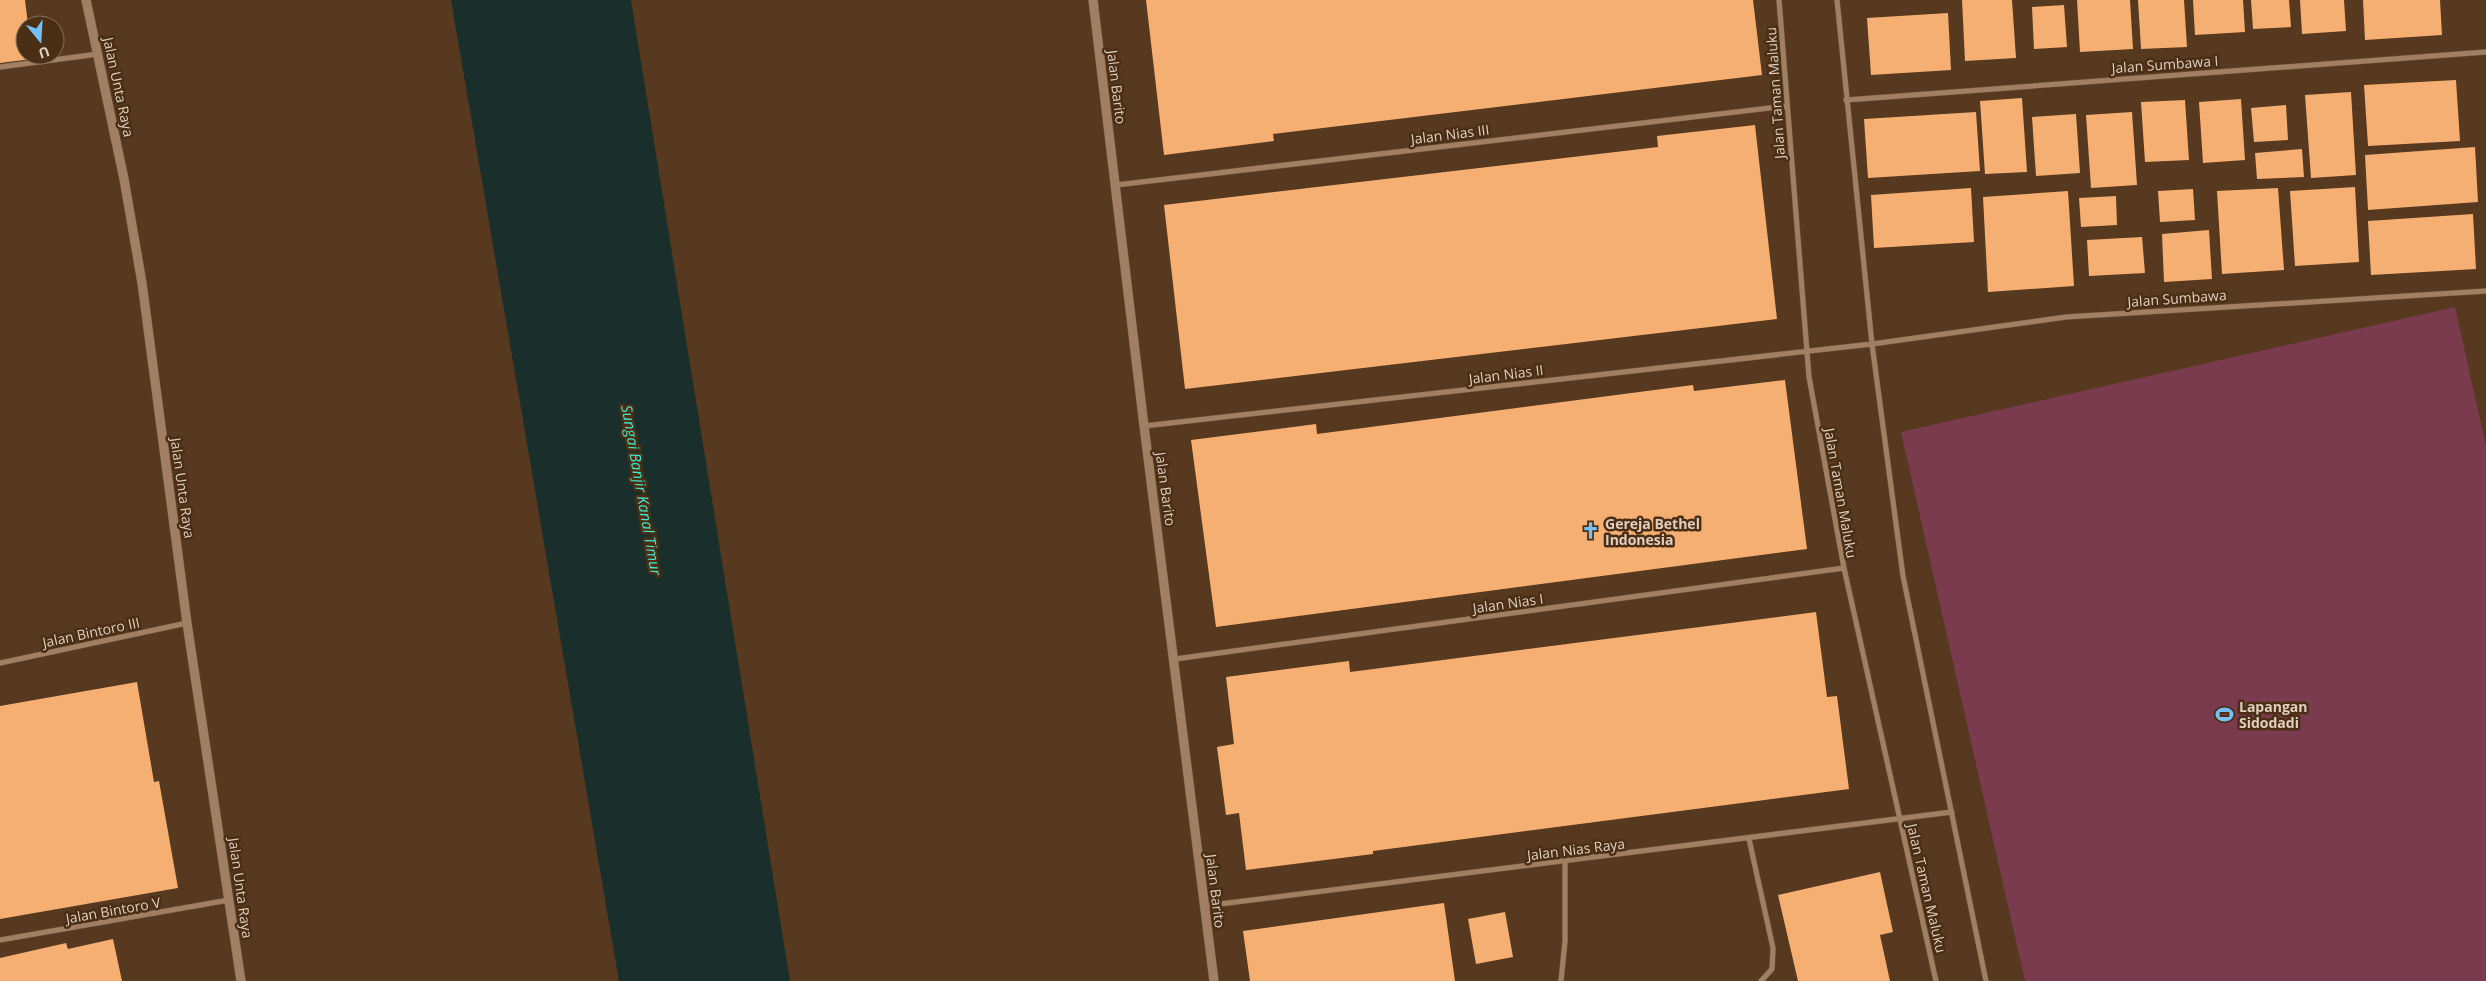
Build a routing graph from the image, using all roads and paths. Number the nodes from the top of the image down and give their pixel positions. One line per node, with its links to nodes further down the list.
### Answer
1 (86, 0): 6 (street, Jalan Unta Raya)
2 (1093, 0): 10 (street, Jalan Barito)
3 (1779, 0): 9 (street, Jalan Taman Maluku)
4 (1837, 0): 8 (street)
5 (2486, 52): 8 (street, Jalan Sumbawa I)
6 (98, 54): 7 (street); 16 (street, Jalan Unta Raya)
7 (0, 67)
8 (1846, 100): 12 (street)
9 (1787, 106): 10 (street, Jalan Nias III); 13 (street, Jalan Taman Maluku)
10 (1116, 185): 14 (street, Jalan Barito)
11 (2486, 291): 12 (street, Jalan Sumbawa)
12 (1872, 344): 13 (street, Jalan Nias II); 19 (street)
13 (1806, 351): 14 (street, Jalan Nias II); 15 (street, Jalan Taman Maluku)
14 (1144, 426): 17 (street, Jalan Barito)
15 (1844, 568): 17 (street, Jalan Nias I); 20 (street, Jalan Taman Maluku)
16 (187, 623): 18 (street, Jalan Bintoro III); 23 (street, Jalan Unta Raya)
17 (1175, 659): 24 (street, Jalan Barito)
18 (0, 663)
19 (1952, 812): 20 (street, Jalan Nias Raya); 31 (street)
20 (1900, 820): 21 (street, Jalan Nias Raya); 30 (street, Jalan Taman Maluku)
21 (1749, 839): 22 (street, Jalan Nias Raya); 29 (street)
22 (1565, 862): 24 (street, Jalan Nias Raya); 28 (street)
23 (229, 900): 25 (street, Jalan Bintoro V); 26 (street, Jalan Unta Raya)
24 (1204, 906): 27 (street, Jalan Barito)
25 (0, 940)
26 (241, 981)
27 (1214, 981)
28 (1561, 981)
29 (1761, 981)
30 (1936, 981)
31 (1986, 981)

